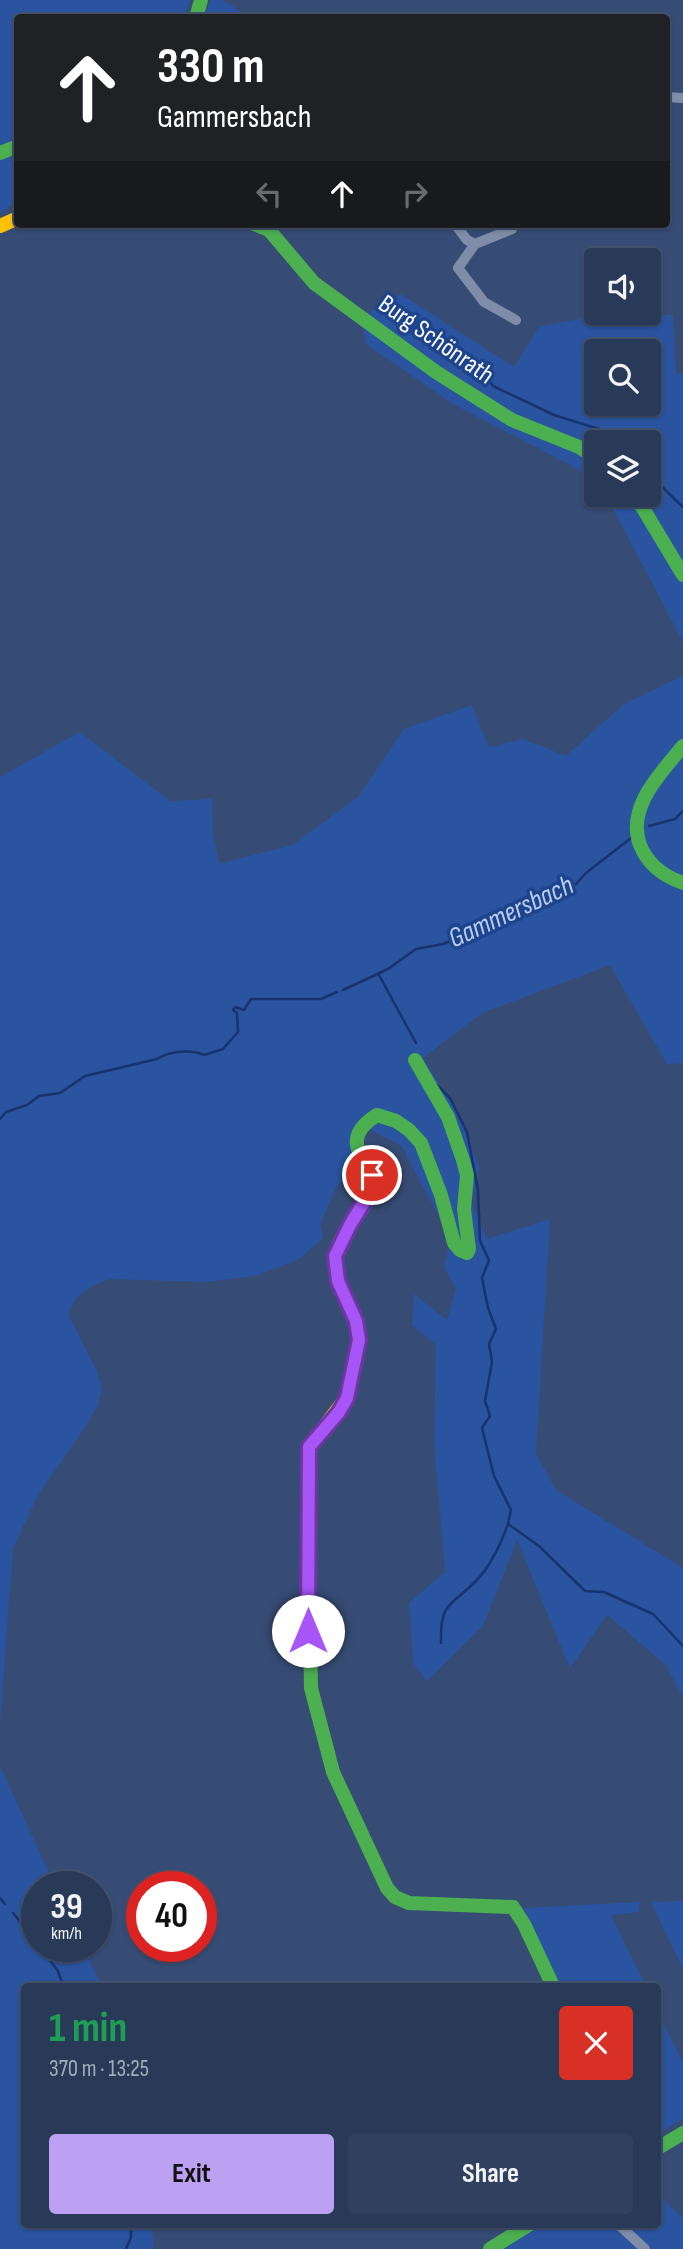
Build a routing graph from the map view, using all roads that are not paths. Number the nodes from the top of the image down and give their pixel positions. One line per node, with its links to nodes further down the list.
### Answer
1 (273, 228): 6 (street, Burg Schönrath)
2 (458, 228): 4 (street)
3 (512, 229): 4 (street)
4 (475, 244): 5 (street)
5 (516, 320)
6 (584, 450)
7 (642, 507): 8 (street)
8 (683, 575)
9 (683, 746): 10 (street)
10 (683, 883)
11 (415, 1060): 12 (street)
12 (552, 1983)
13 (682, 2134): 14 (street)
14 (661, 2146)
15 (524, 2228): 17 (street)
16 (622, 2228): 18 (street)
17 (490, 2249)
18 (645, 2249)

